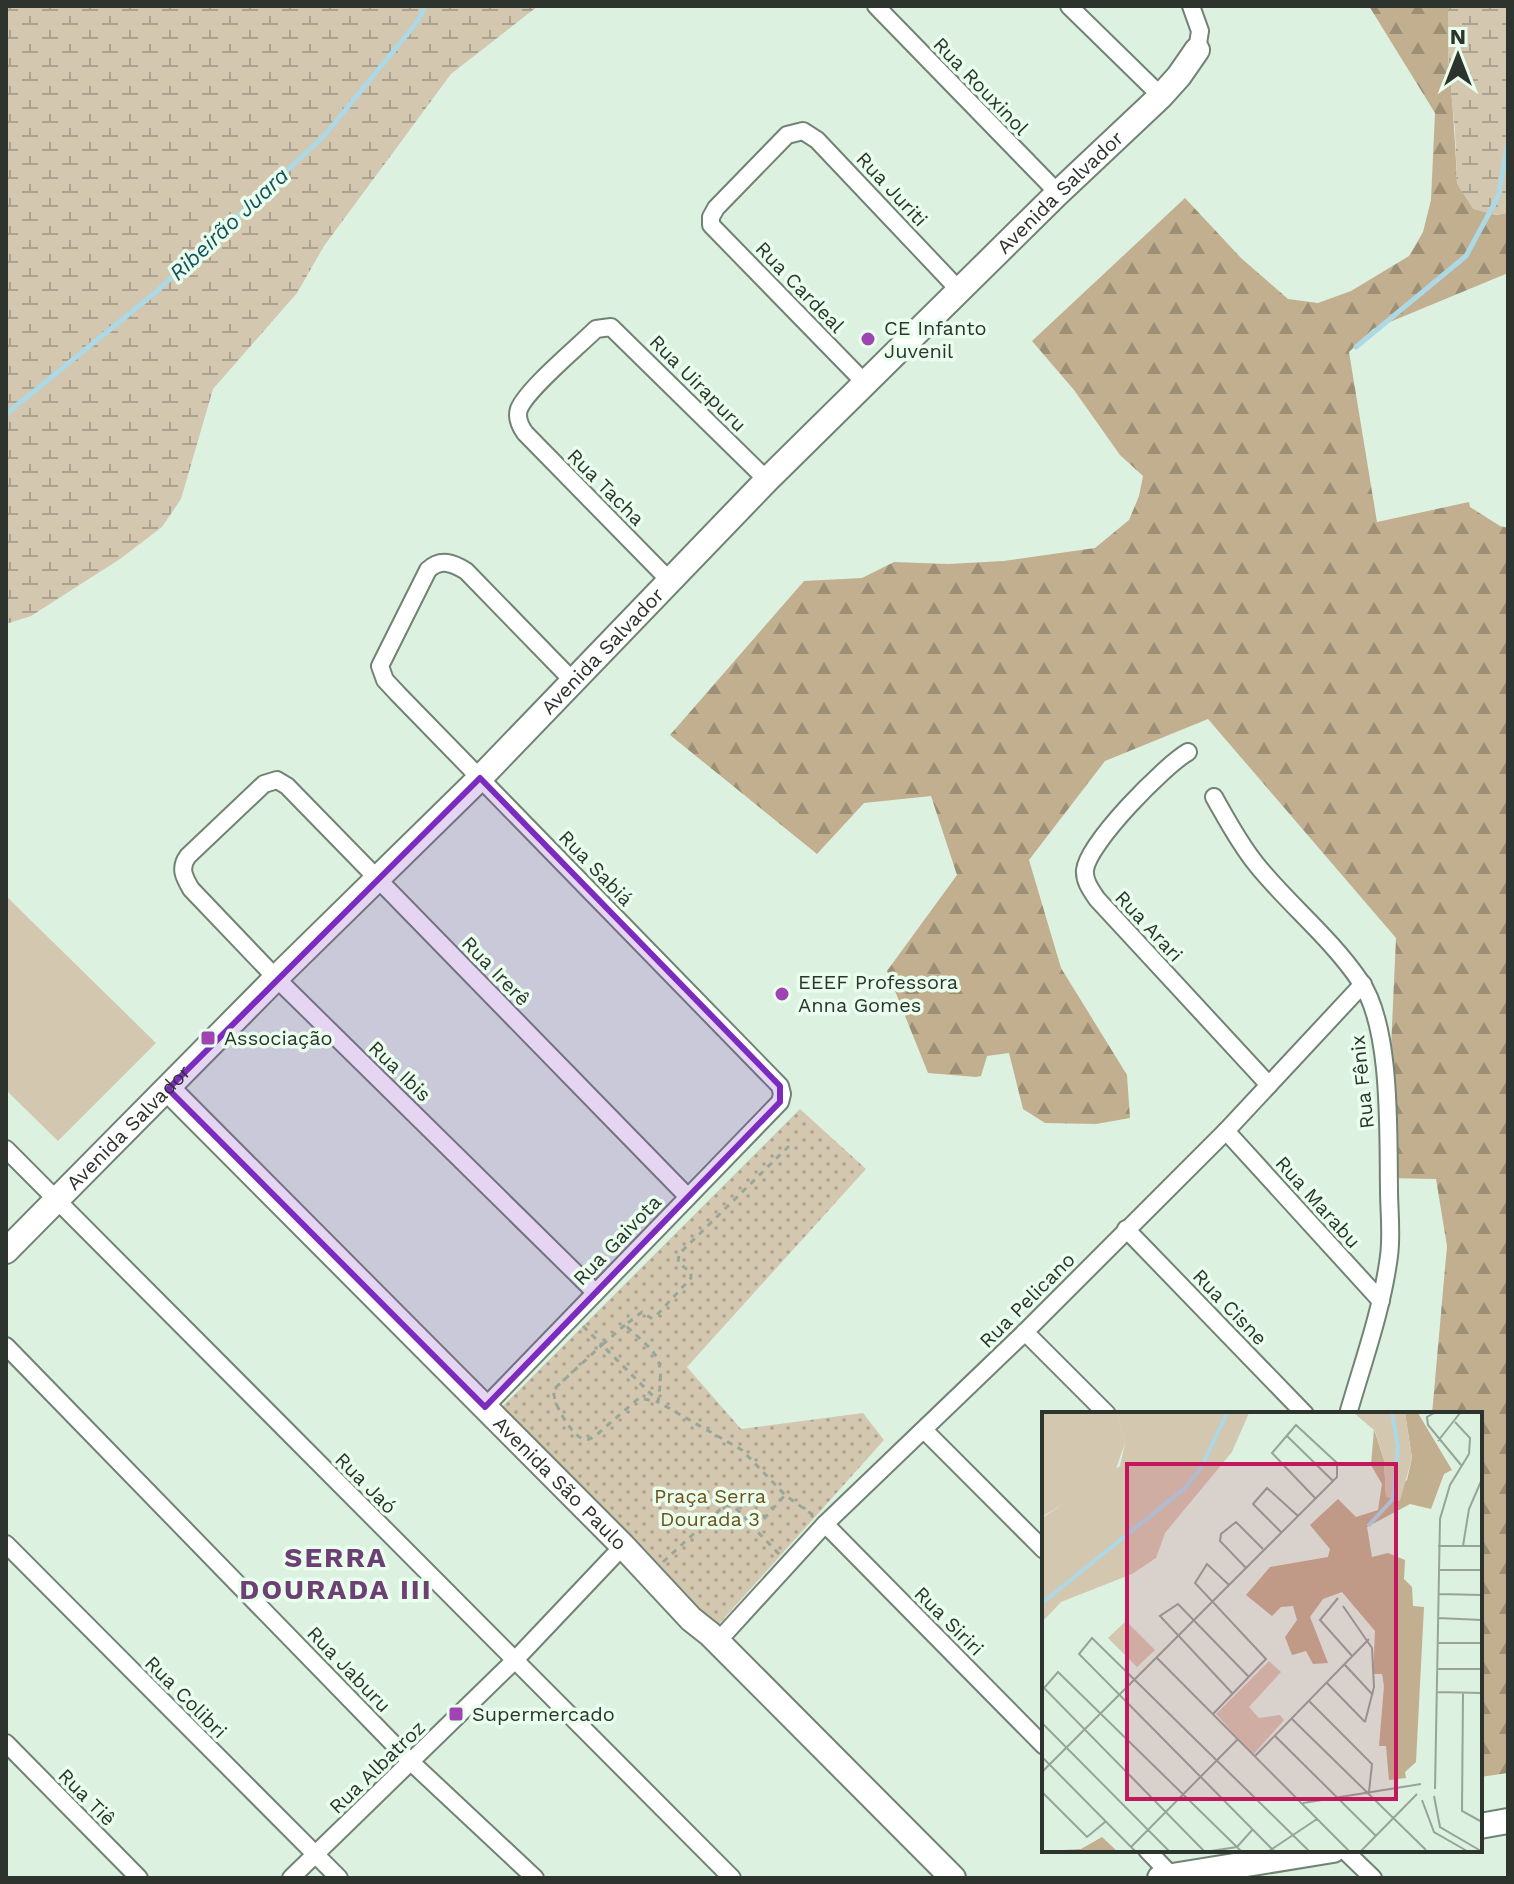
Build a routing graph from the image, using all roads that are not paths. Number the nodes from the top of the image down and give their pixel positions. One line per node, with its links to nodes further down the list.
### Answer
1 (876, 6): 7 (street, Rua Rouxinol)
2 (1069, 6): 5 (street)
3 (1191, 6): 4 (street)
4 (1197, 50): 5 (street, Avenida Salvador)
5 (1161, 96): 7 (street, Avenida Salvador)
6 (787, 135): 8 (street, Rua Juriti); 10 (street, Rua Cardeal)
7 (1058, 193): 8 (street, Avenida Salvador)
8 (960, 291): 10 (street, Avenida Salvador)
9 (596, 329): 11 (street, Rua Uirapuru); 12 (street, Rua Tacha)
10 (866, 384): 11 (street, Avenida Salvador)
11 (767, 480): 12 (street, Avenida Salvador)
12 (671, 582): 13 (street, Avenida Salvador)
13 (573, 681): 15 (street, Avenida Salvador); 15 (street, Rua Sabiá)
14 (1188, 752): 21 (street, Rua Arari)
15 (480, 778): 18 (street, Avenida Salvador); 23 (street, Rua Sabiá)
16 (1214, 797): 20 (street, Rua Fênix)
17 (183, 874): 18 (street, Rua Irerê); 19 (street, Rua Ibis)
18 (378, 879): 19 (street, Avenida Salvador); 26 (street, Rua Irerê)
19 (276, 978): 22 (street, Avenida Salvador); 30 (street, Rua Ibis)
20 (1363, 984): 21 (street, Rua Pelicano); 31 (street, Rua Fênix)
21 (1269, 1085): 24 (street, Rua Pelicano)
22 (168, 1089): 27 (street, Avenida Salvador); 34 (street, Avenida São Paulo)
23 (780, 1102): 26 (street, Rua Gaivota)
24 (1226, 1131): 28 (street, Rua Pelicano); 31 (street, Rua Marabu)
25 (6, 1149): 27 (street, Rua Jaó)
26 (687, 1196): 30 (street, Rua Gaivota)
27 (57, 1200): 29 (street, Avenida Salvador); 44 (street, Rua Jaó)
28 (1126, 1229): 32 (street, Rua Pelicano); 36 (street, Rua Cisne)
29 (6, 1251)
30 (595, 1292): 34 (street, Rua Gaivota)
31 (1381, 1301): 37 (street, Rua Fênix)
32 (1025, 1332): 35 (street); 38 (street, Rua Pelicano)
33 (6, 1346): 47 (street, Rua Jaburu)
34 (485, 1407): 41 (street, Avenida São Paulo)
35 (1105, 1412)
36 (1303, 1412)
37 (1349, 1412)
38 (924, 1430): 39 (street, Rua Pelicano); 42 (street)
39 (825, 1524): 43 (street, Rua Pelicano); 46 (street, Rua Siriri)
40 (6, 1544): 53 (street, Rua Colibri)
41 (623, 1546): 43 (street, Avenida São Paulo); 44 (street, Rua Albatroz)
42 (1042, 1548)
43 (718, 1641): 60 (street, Avenida São Paulo)
44 (514, 1661): 47 (street, Rua Albatroz); 59 (street, Rua Jaó)
45 (6, 1743): 55 (street, Rua Tiê)
46 (1042, 1744)
47 (411, 1762): 53 (street, Rua Albatroz); 58 (street, Rua Jaburu)
48 (1508, 1821): 49 (street)
49 (1482, 1826)
50 (1149, 1852): 54 (street)
51 (1321, 1852): 54 (street)
52 (1346, 1852): 61 (street)
53 (314, 1854): 56 (street, Rua Albatroz); 57 (street, Rua Colibri)
54 (1169, 1877)
55 (139, 1878)
56 (291, 1878)
57 (339, 1878)
58 (535, 1878)
59 (732, 1878)
60 (953, 1878)
61 (1373, 1878)

